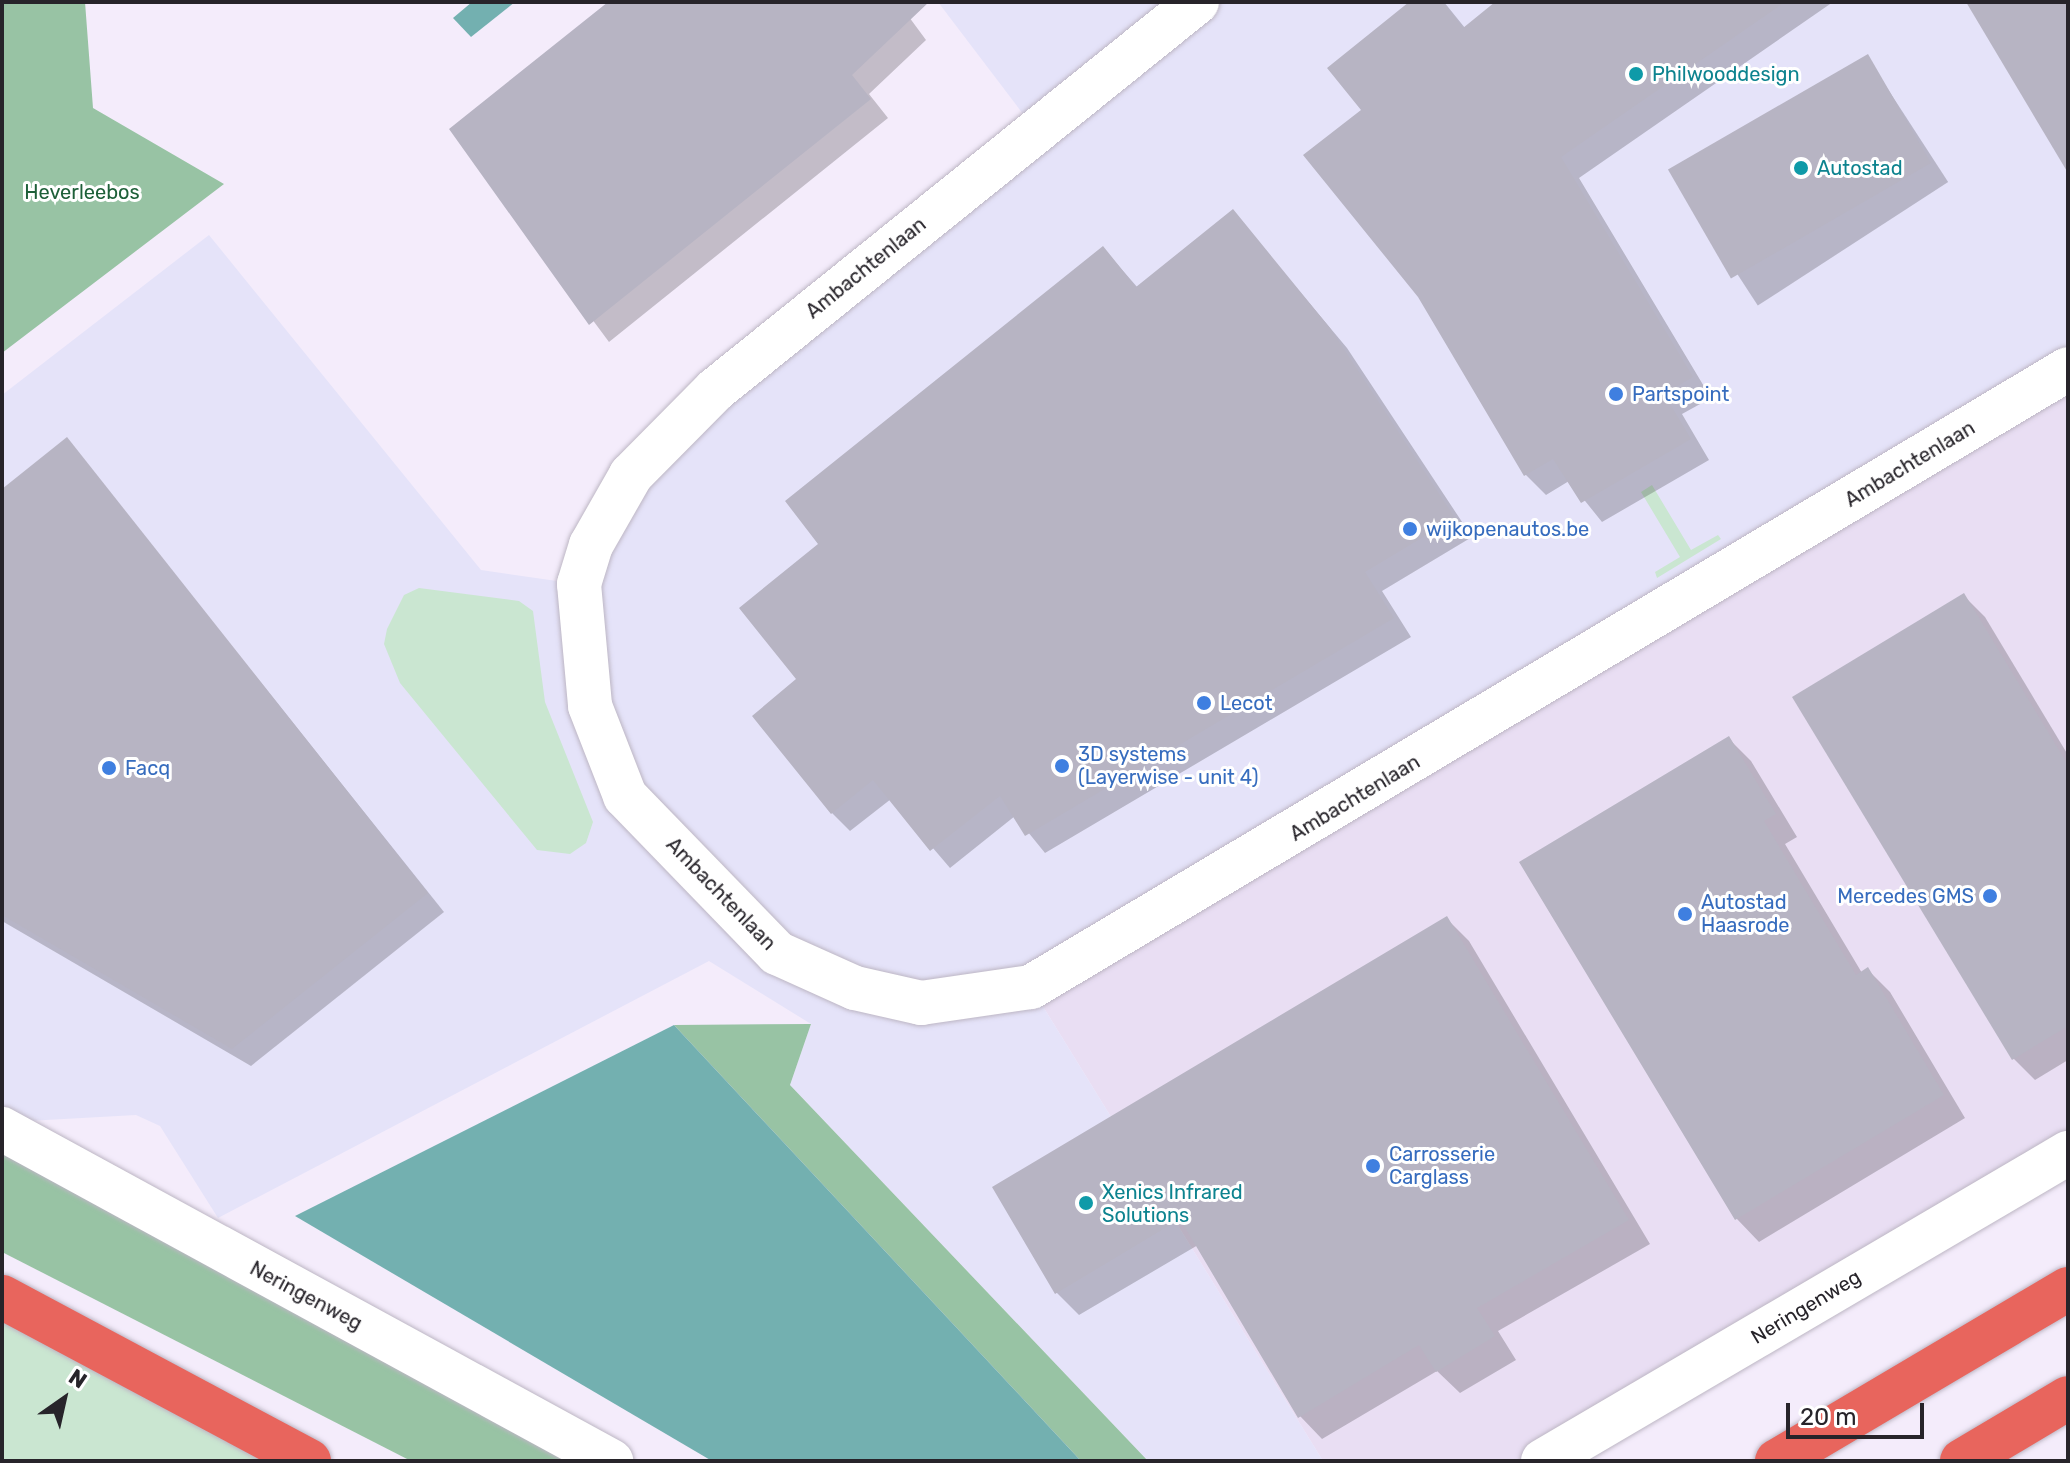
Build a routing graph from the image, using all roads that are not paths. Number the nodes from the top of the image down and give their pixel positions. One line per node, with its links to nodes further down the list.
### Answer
1 (1197, 2): 2 (street, Ambachtenlaan)
2 (2068, 369)
3 (2, 1129): 9 (street, Neringenweg)
4 (2068, 1153): 10 (street, Neringenweg)
5 (2068, 1289): 11 (highway)
6 (2, 1297): 8 (highway)
7 (2068, 1398): 12 (highway)
8 (309, 1461)
9 (611, 1461)
10 (1543, 1461)
11 (1777, 1461)
12 (1962, 1461)

